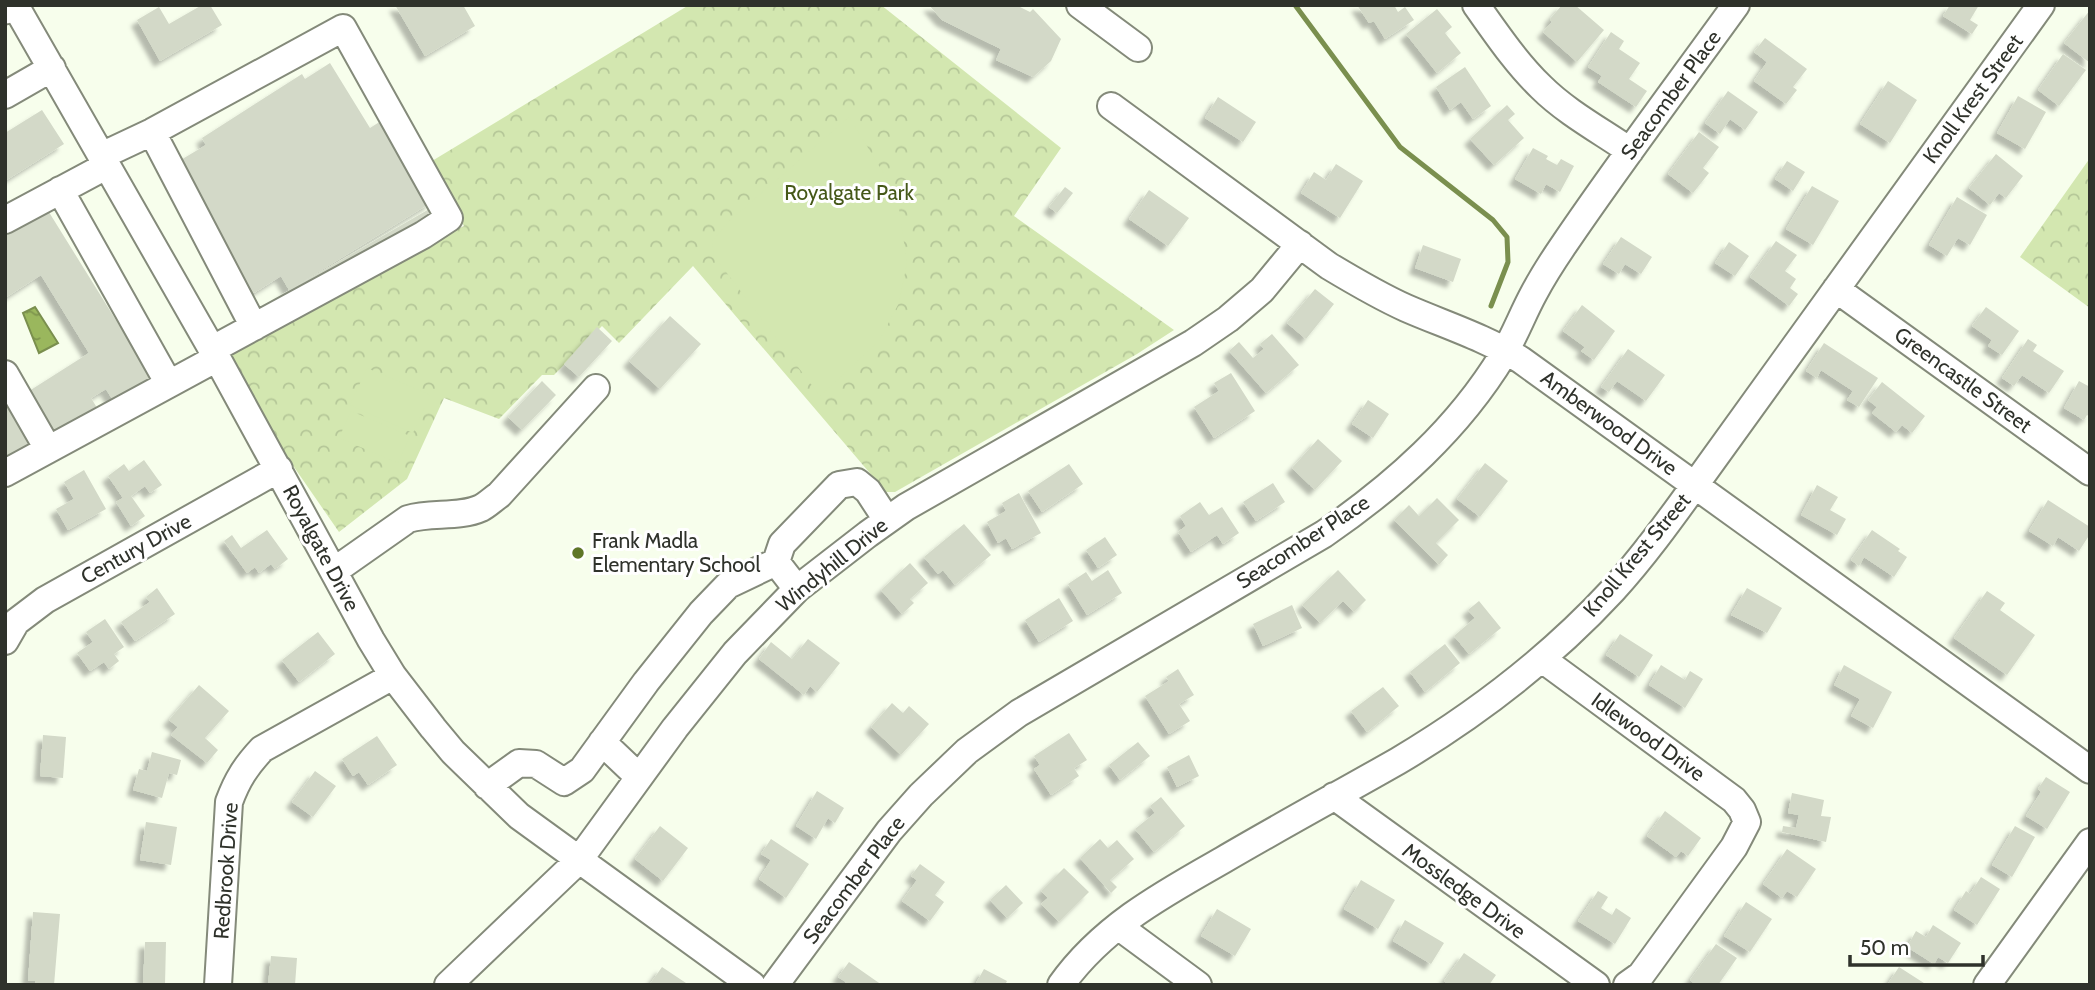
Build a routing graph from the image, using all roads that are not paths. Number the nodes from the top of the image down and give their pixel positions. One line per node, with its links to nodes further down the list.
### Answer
1 (15, 5): 7 (street, Royalgate Drive)
2 (1080, 5): 6 (street)
3 (1476, 5): 11 (street)
4 (1736, 5): 11 (street, Seacomber Place)
5 (2041, 5): 16 (street, Knoll Krest Street)
6 (1138, 48)
7 (52, 68): 8 (street); 12 (street, Royalgate Drive)
8 (5, 95)
9 (1111, 106): 15 (street, Amberwood Drive)
10 (152, 132): 12 (street); 17 (street); 17 (street)
11 (1630, 151): 18 (street, Seacomber Place)
12 (104, 161): 13 (street); 19 (street, Royalgate Drive)
13 (60, 190): 14 (street); 21 (street)
14 (5, 220)
15 (1300, 244): 18 (street, Amberwood Drive); 28 (street, Windyhill Drive)
16 (1836, 289): 25 (street, Greencastle Street); 27 (street, Knoll Krest Street)
17 (254, 327): 19 (street)
18 (1506, 351): 27 (street, Amberwood Drive); 46 (street, Seacomber Place)
19 (215, 353): 21 (street); 24 (street, Royalgate Drive)
20 (5, 374): 23 (street)
21 (169, 384): 23 (street)
22 (596, 388): 30 (street)
23 (48, 449): 26 (street)
24 (279, 469): 30 (street, Royalgate Drive); 32 (street, Century Drive)
25 (2090, 472)
26 (5, 473)
27 (1695, 485): 33 (street, Knoll Krest Street); 36 (street, Amberwood Drive)
28 (887, 520): 29 (street); 31 (street, Windyhill Drive)
29 (776, 562): 31 (street); 35 (street)
30 (334, 571): 34 (street, Royalgate Drive)
31 (797, 589): 37 (street, Windyhill Drive)
32 (5, 641)
33 (1542, 659): 39 (street, Knoll Krest Street); 50 (street, Idlewood Drive)
34 (393, 676): 38 (street, Royalgate Drive); 43 (street, Redbrook Drive)
35 (602, 741): 37 (street); 38 (street)
36 (2090, 770)
37 (639, 777): 41 (street, Windyhill Drive)
38 (487, 786): 41 (street, Royalgate Drive)
39 (1334, 796): 42 (street, Knoll Krest Street); 49 (street, Mossledge Drive)
40 (2090, 842): 51 (street)
41 (579, 860): 44 (street, Windyhill Drive); 45 (street, Royalgate Drive)
42 (1118, 926): 47 (street, Knoll Krest Street); 48 (street)
43 (218, 985)
44 (448, 985)
45 (752, 985)
46 (775, 985)
47 (1061, 985)
48 (1198, 985)
49 (1595, 985)
50 (1627, 985)
51 (1987, 985)

